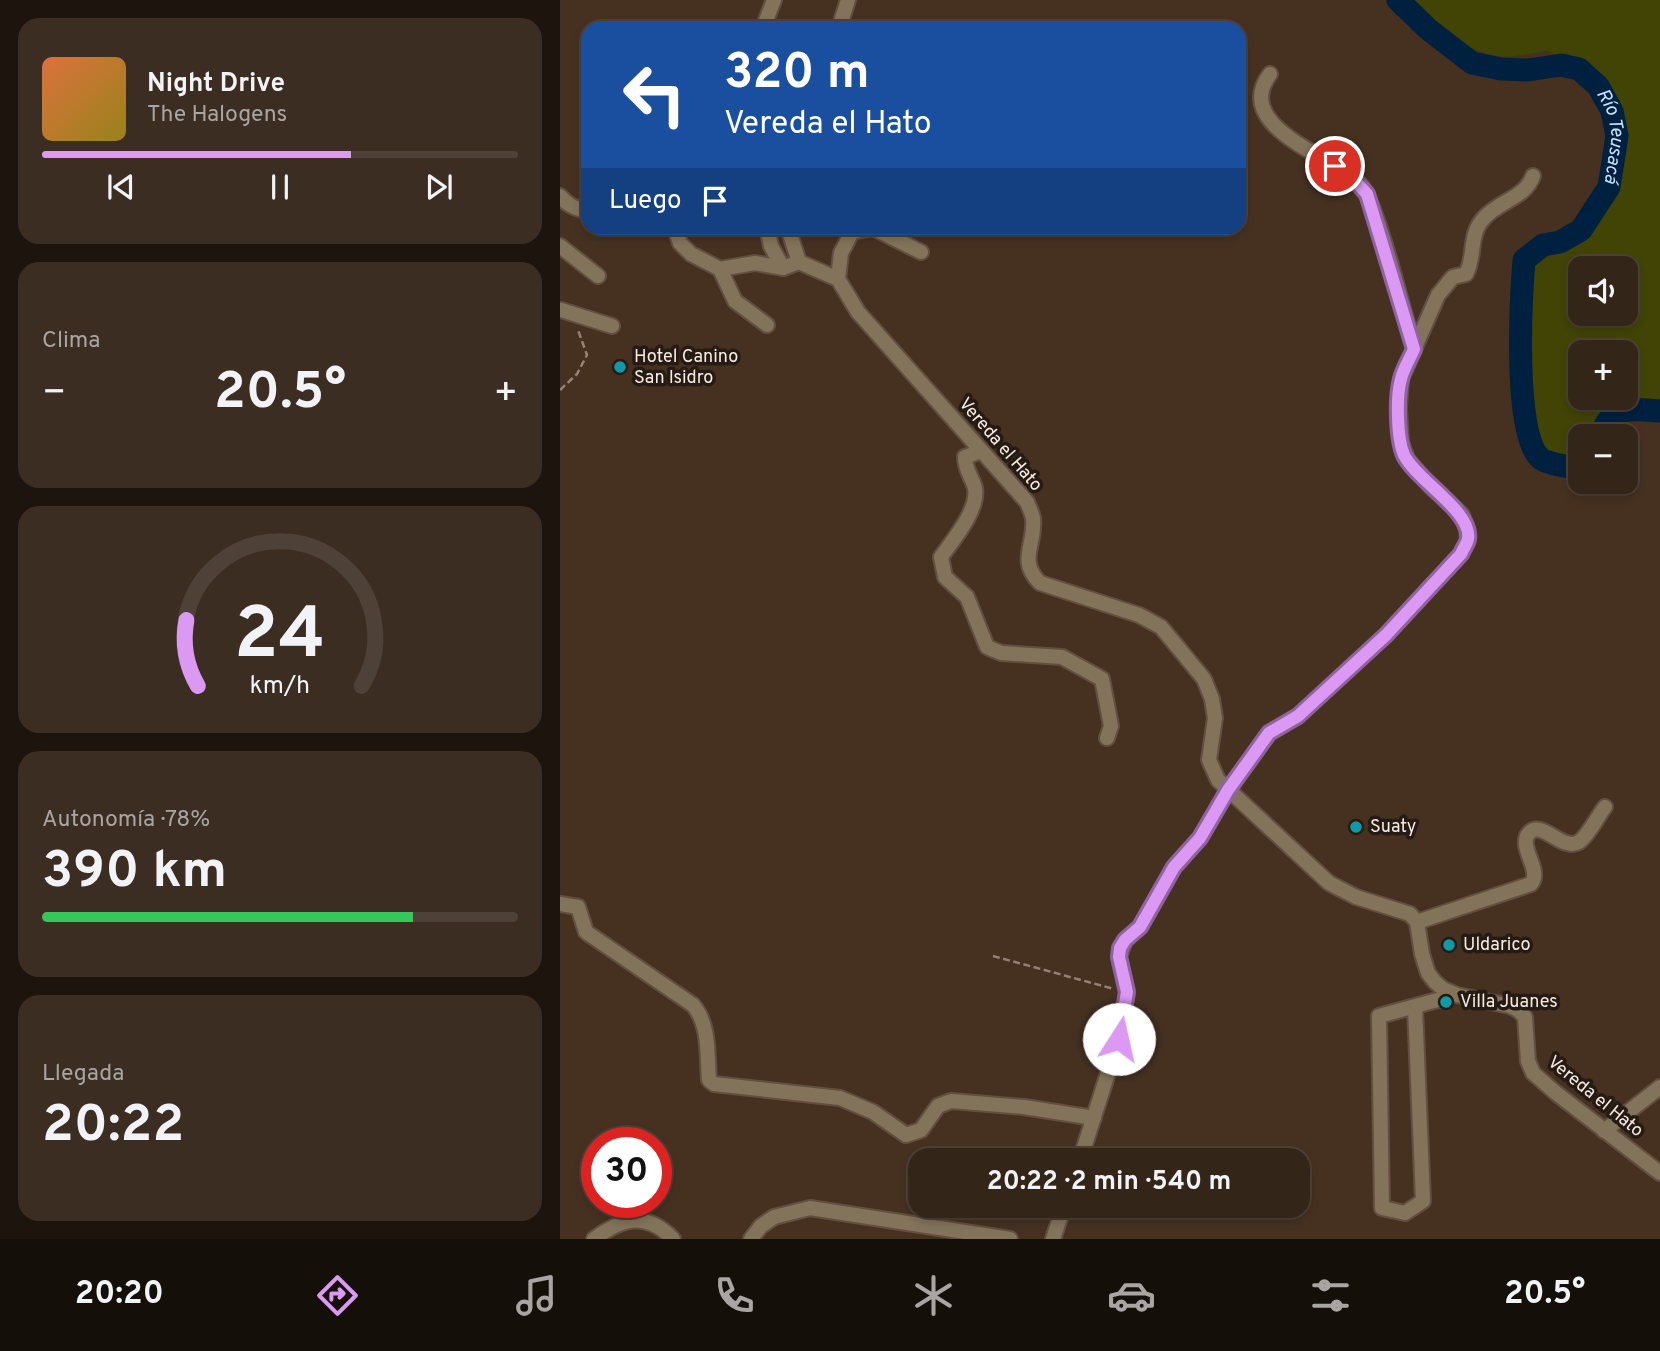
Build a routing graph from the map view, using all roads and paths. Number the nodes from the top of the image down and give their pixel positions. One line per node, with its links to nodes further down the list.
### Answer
1 (774, 0): 3 (street)
2 (848, 0): 4 (street)
3 (766, 21)
4 (841, 21)
5 (1270, 74): 24 (street)
6 (1533, 176): 24 (street)
7 (560, 196): 8 (street)
8 (581, 210)
9 (677, 235): 18 (street)
10 (769, 235): 17 (street)
11 (790, 235): 16 (street)
12 (850, 235): 20 (street)
13 (886, 235): 15 (street)
14 (560, 246): 19 (street)
15 (921, 252)
16 (799, 262): 17 (street); 20 (street)
17 (783, 268): 18 (street)
18 (720, 269): 22 (street)
19 (598, 276)
20 (838, 279): 26 (street, Vereda el Hato)
21 (561, 310): 23 (street); 25 (path)
22 (766, 325)
23 (612, 327)
24 (1414, 349): 28 (street)
25 (560, 390)
26 (981, 451): 27 (street); 28 (street, Vereda el Hato)
27 (1107, 738)
28 (1228, 790): 31 (street, Vereda el Hato); 33 (street)
29 (1605, 807): 31 (street)
30 (560, 904): 37 (street)
31 (1417, 922): 34 (street, Vereda el Hato)
32 (993, 956): 33 (path)
33 (1127, 992): 37 (street)
34 (1449, 997): 35 (street); 38 (street, Vereda el Hato)
35 (1415, 1007): 35 (street)
36 (1660, 1087): 38 (street)
37 (1094, 1118): 39 (street)
38 (1604, 1131): 40 (street, Vereda el Hato)
39 (1084, 1148)
40 (1660, 1173)
41 (1060, 1218): 46 (street)
42 (594, 1239): 43 (street)
43 (673, 1239)
44 (751, 1239): 45 (street)
45 (1010, 1239)
46 (1053, 1239)

